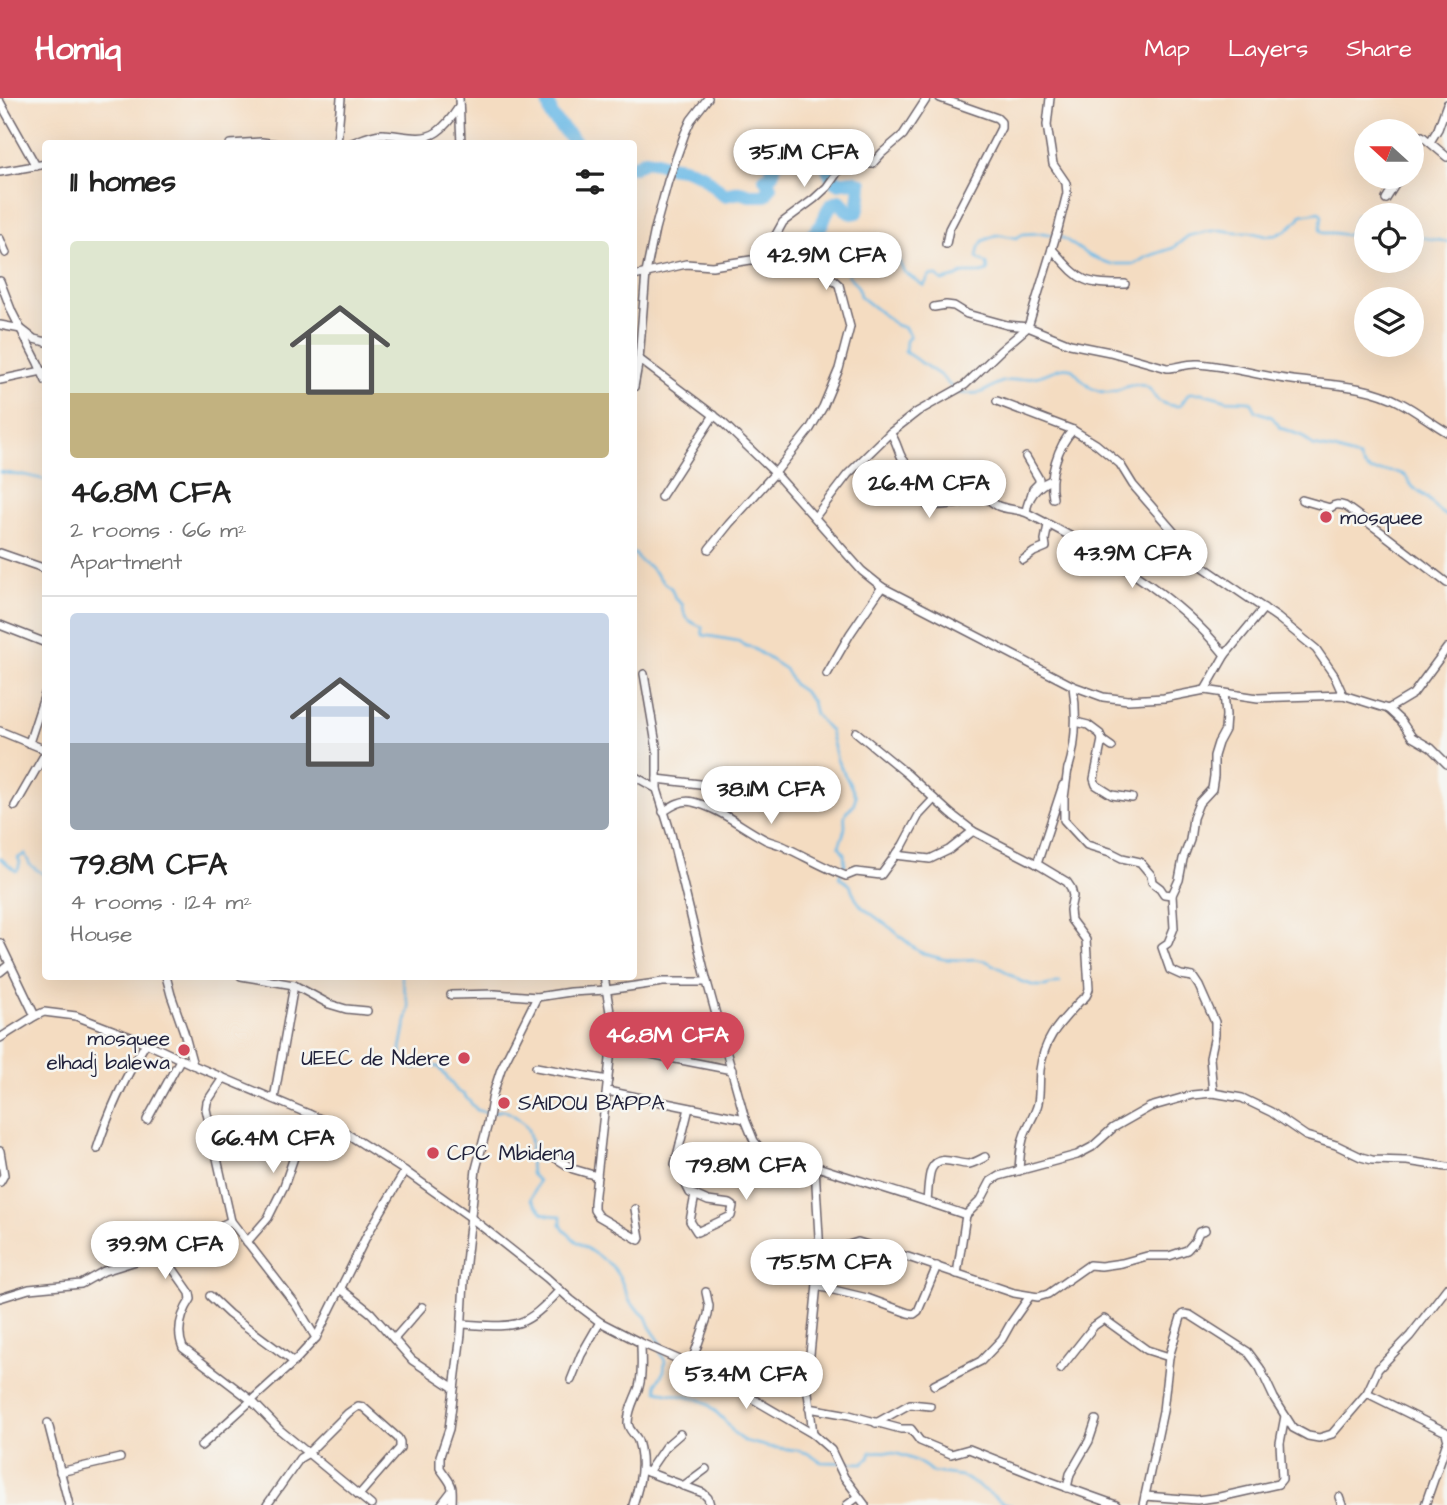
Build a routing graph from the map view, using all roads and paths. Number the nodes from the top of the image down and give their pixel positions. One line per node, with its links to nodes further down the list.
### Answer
1 (341, 98): 11 (street)
2 (459, 98): 9 (street)
3 (708, 98): 26 (street)
4 (927, 98): 25 (street)
5 (940, 98): 22 (street)
6 (1050, 98): 23 (street)
7 (0, 103): 17 (street)
8 (1447, 104): 14 (street)
9 (459, 107): 12 (street); 13 (street)
10 (1424, 138): 14 (street)
11 (337, 140)
12 (360, 140)
13 (461, 140)
14 (1430, 142): 15 (street)
15 (1447, 157)
16 (42, 165): 17 (street)
17 (36, 166): 18 (street)
18 (0, 172)
19 (1393, 189): 20 (street)
20 (1386, 199)
21 (0, 239): 24 (street)
22 (946, 244)
23 (1052, 247): 29 (street); 32 (street)
24 (6, 253)
25 (753, 261): 26 (street); 47 (street)
26 (646, 273): 27 (street); 35 (street)
27 (637, 275)
28 (0, 281): 33 (street)
29 (1125, 284)
30 (934, 307): 32 (street)
31 (0, 325): 33 (street)
32 (1028, 327): 44 (street); 45 (street)
33 (21, 329): 34 (street); 37 (street)
34 (42, 341)
35 (637, 344): 36 (street)
36 (639, 359): 38 (street); 42 (street)
37 (42, 361): 39 (street)
38 (637, 370)
39 (42, 371): 40 (street)
40 (0, 380)
41 (997, 401): 43 (street)
42 (713, 415): 47 (street); 50 (street)
43 (1073, 430): 48 (street); 62 (street)
44 (1447, 432)
45 (890, 433): 53 (street); 54 (street)
46 (1026, 457): 49 (street)
47 (775, 472): 54 (street); 56 (street)
48 (1051, 480): 49 (street); 51 (street)
49 (1031, 496): 53 (street)
50 (661, 497)
51 (1053, 498)
52 (1302, 500): 60 (street)
53 (1026, 512): 55 (street)
54 (815, 517): 61 (street)
55 (1048, 525): 58 (street); 66 (street)
56 (709, 549)
57 (0, 552): 59 (street)
58 (1023, 560)
59 (42, 568)
60 (1447, 583)
61 (882, 587): 68 (street); 69 (street)
62 (1264, 608): 66 (street); 72 (street)
63 (0, 625): 64 (street)
64 (42, 641)
65 (1446, 649): 74 (street)
66 (1225, 655): 70 (street)
67 (644, 674): 86 (street)
68 (827, 674)
69 (1073, 686): 70 (street); 75 (street)
70 (1205, 690): 71 (street)
71 (1224, 693): 72 (street); 96 (street)
72 (1343, 695): 74 (street)
73 (42, 703): 79 (street)
74 (1388, 709): 83 (street)
75 (1076, 722): 78 (street); 84 (street)
76 (0, 731): 79 (street)
77 (856, 732): 90 (street)
78 (1102, 740): 80 (street); 89 (street)
79 (29, 743): 81 (street)
80 (1112, 747)
81 (42, 749)
82 (42, 758): 91 (street)
83 (1447, 764)
84 (1068, 768): 95 (street); 96 (street)
85 (637, 778): 88 (street)
86 (657, 779): 87 (street); 88 (street)
87 (763, 787)
88 (657, 789): 92 (street)
89 (1132, 798)
90 (934, 799): 93 (street); 94 (street)
91 (15, 806)
92 (663, 812): 94 (street); 103 (street)
93 (973, 831): 94 (street); 95 (street)
94 (895, 855)
95 (1037, 864): 133 (street)
96 (1172, 895): 120 (street)
97 (0, 943): 98 (street)
98 (10, 964): 99 (street); 109 (street)
99 (0, 972)
100 (167, 980): 114 (street)
101 (265, 980): 104 (street)
102 (605, 980): 105 (street)
103 (707, 982): 105 (street); 116 (street)
104 (294, 985): 108 (street); 121 (street)
105 (607, 990): 107 (street); 112 (street)
106 (451, 995): 107 (street)
107 (537, 997): 140 (street)
108 (367, 1011)
109 (35, 1016): 110 (street); 111 (street)
110 (0, 1038)
111 (146, 1043): 113 (street); 126 (street)
112 (611, 1043): 116 (street); 118 (street)
113 (180, 1060): 114 (street); 124 (street)
114 (193, 1065): 117 (street)
115 (536, 1067): 118 (street)
116 (732, 1070): 125 (street)
117 (223, 1078): 121 (street); 141 (street)
118 (607, 1080): 119 (street)
119 (607, 1091): 122 (street); 134 (street)
120 (1213, 1093): 131 (street); 133 (street)
121 (274, 1099): 123 (street)
122 (689, 1108): 125 (street); 136 (street)
123 (309, 1114): 132 (street); 143 (street)
124 (147, 1119)
125 (745, 1119): 130 (street)
126 (97, 1149)
127 (0, 1151): 135 (street)
128 (554, 1157): 134 (street)
129 (985, 1157): 137 (street)
130 (815, 1167): 137 (street); 146 (street)
131 (1447, 1167)
132 (405, 1171): 140 (street); 151 (street)
133 (1019, 1171): 139 (street)
134 (597, 1176): 138 (street)
135 (0, 1182)
136 (695, 1195): 136 (street)
137 (927, 1202): 139 (street)
138 (635, 1209)
139 (966, 1215): 148 (street)
140 (470, 1217): 152 (street); 159 (street)
141 (231, 1221): 143 (street); 144 (street)
142 (1205, 1230): 155 (street)
143 (247, 1242): 160 (street)
144 (162, 1253): 156 (street); 171 (street)
145 (803, 1253): 146 (street)
146 (820, 1254): 147 (street); 149 (street)
147 (937, 1266): 148 (street); 149 (street)
148 (957, 1274): 155 (street)
149 (817, 1286): 173 (street)
150 (1447, 1287): 170 (street)
151 (341, 1289): 160 (street); 161 (street)
152 (560, 1290): 158 (street); 159 (street)
153 (706, 1292): 165 (street)
154 (210, 1296): 164 (street)
155 (1030, 1296): 168 (street)
156 (0, 1298)
157 (422, 1307): 161 (street)
158 (600, 1322): 162 (street); 167 (street)
159 (462, 1324): 169 (street)
160 (316, 1338): 164 (street)
161 (394, 1339): 169 (street)
162 (641, 1343): 165 (street); 186 (street)
163 (1169, 1357): 166 (street); 174 (street); 194 (street)
164 (294, 1362): 171 (street)
165 (691, 1364): 179 (street)
166 (1060, 1369)
167 (571, 1380)
168 (934, 1385)
169 (454, 1388): 190 (street)
170 (1367, 1393): 174 (street); 180 (street)
171 (251, 1399): 182 (street); 183 (street)
172 (930, 1406): 177 (street)
173 (809, 1408): 177 (street); 179 (street)
174 (1285, 1416): 194 (street)
175 (1096, 1420): 189 (street)
176 (48, 1423): 187 (street)
177 (876, 1423): 189 (street)
178 (680, 1434): 186 (street)
179 (813, 1434): 192 (street)
180 (1447, 1437)
181 (1447, 1442): 206 (street)
182 (201, 1446)
183 (307, 1454): 191 (street); 191 (street); 196 (street)
184 (120, 1458): 187 (street)
185 (706, 1469): 188 (street)
186 (645, 1471): 188 (street); 200 (street)
187 (60, 1472): 195 (street)
188 (683, 1486): 201 (street)
189 (1068, 1488): 204 (street)
190 (453, 1490): 198 (street); 199 (street)
191 (359, 1495): 197 (street)
192 (858, 1497): 202 (street); 203 (street)
193 (1339, 1497): 205 (street)
194 (1144, 1501)
195 (69, 1505)
196 (267, 1505)
197 (371, 1505)
198 (441, 1505)
199 (452, 1505)
200 (634, 1505)
201 (710, 1505)
202 (847, 1505)
203 (865, 1505)
204 (1116, 1505)
205 (1342, 1505)
206 (1425, 1505)

